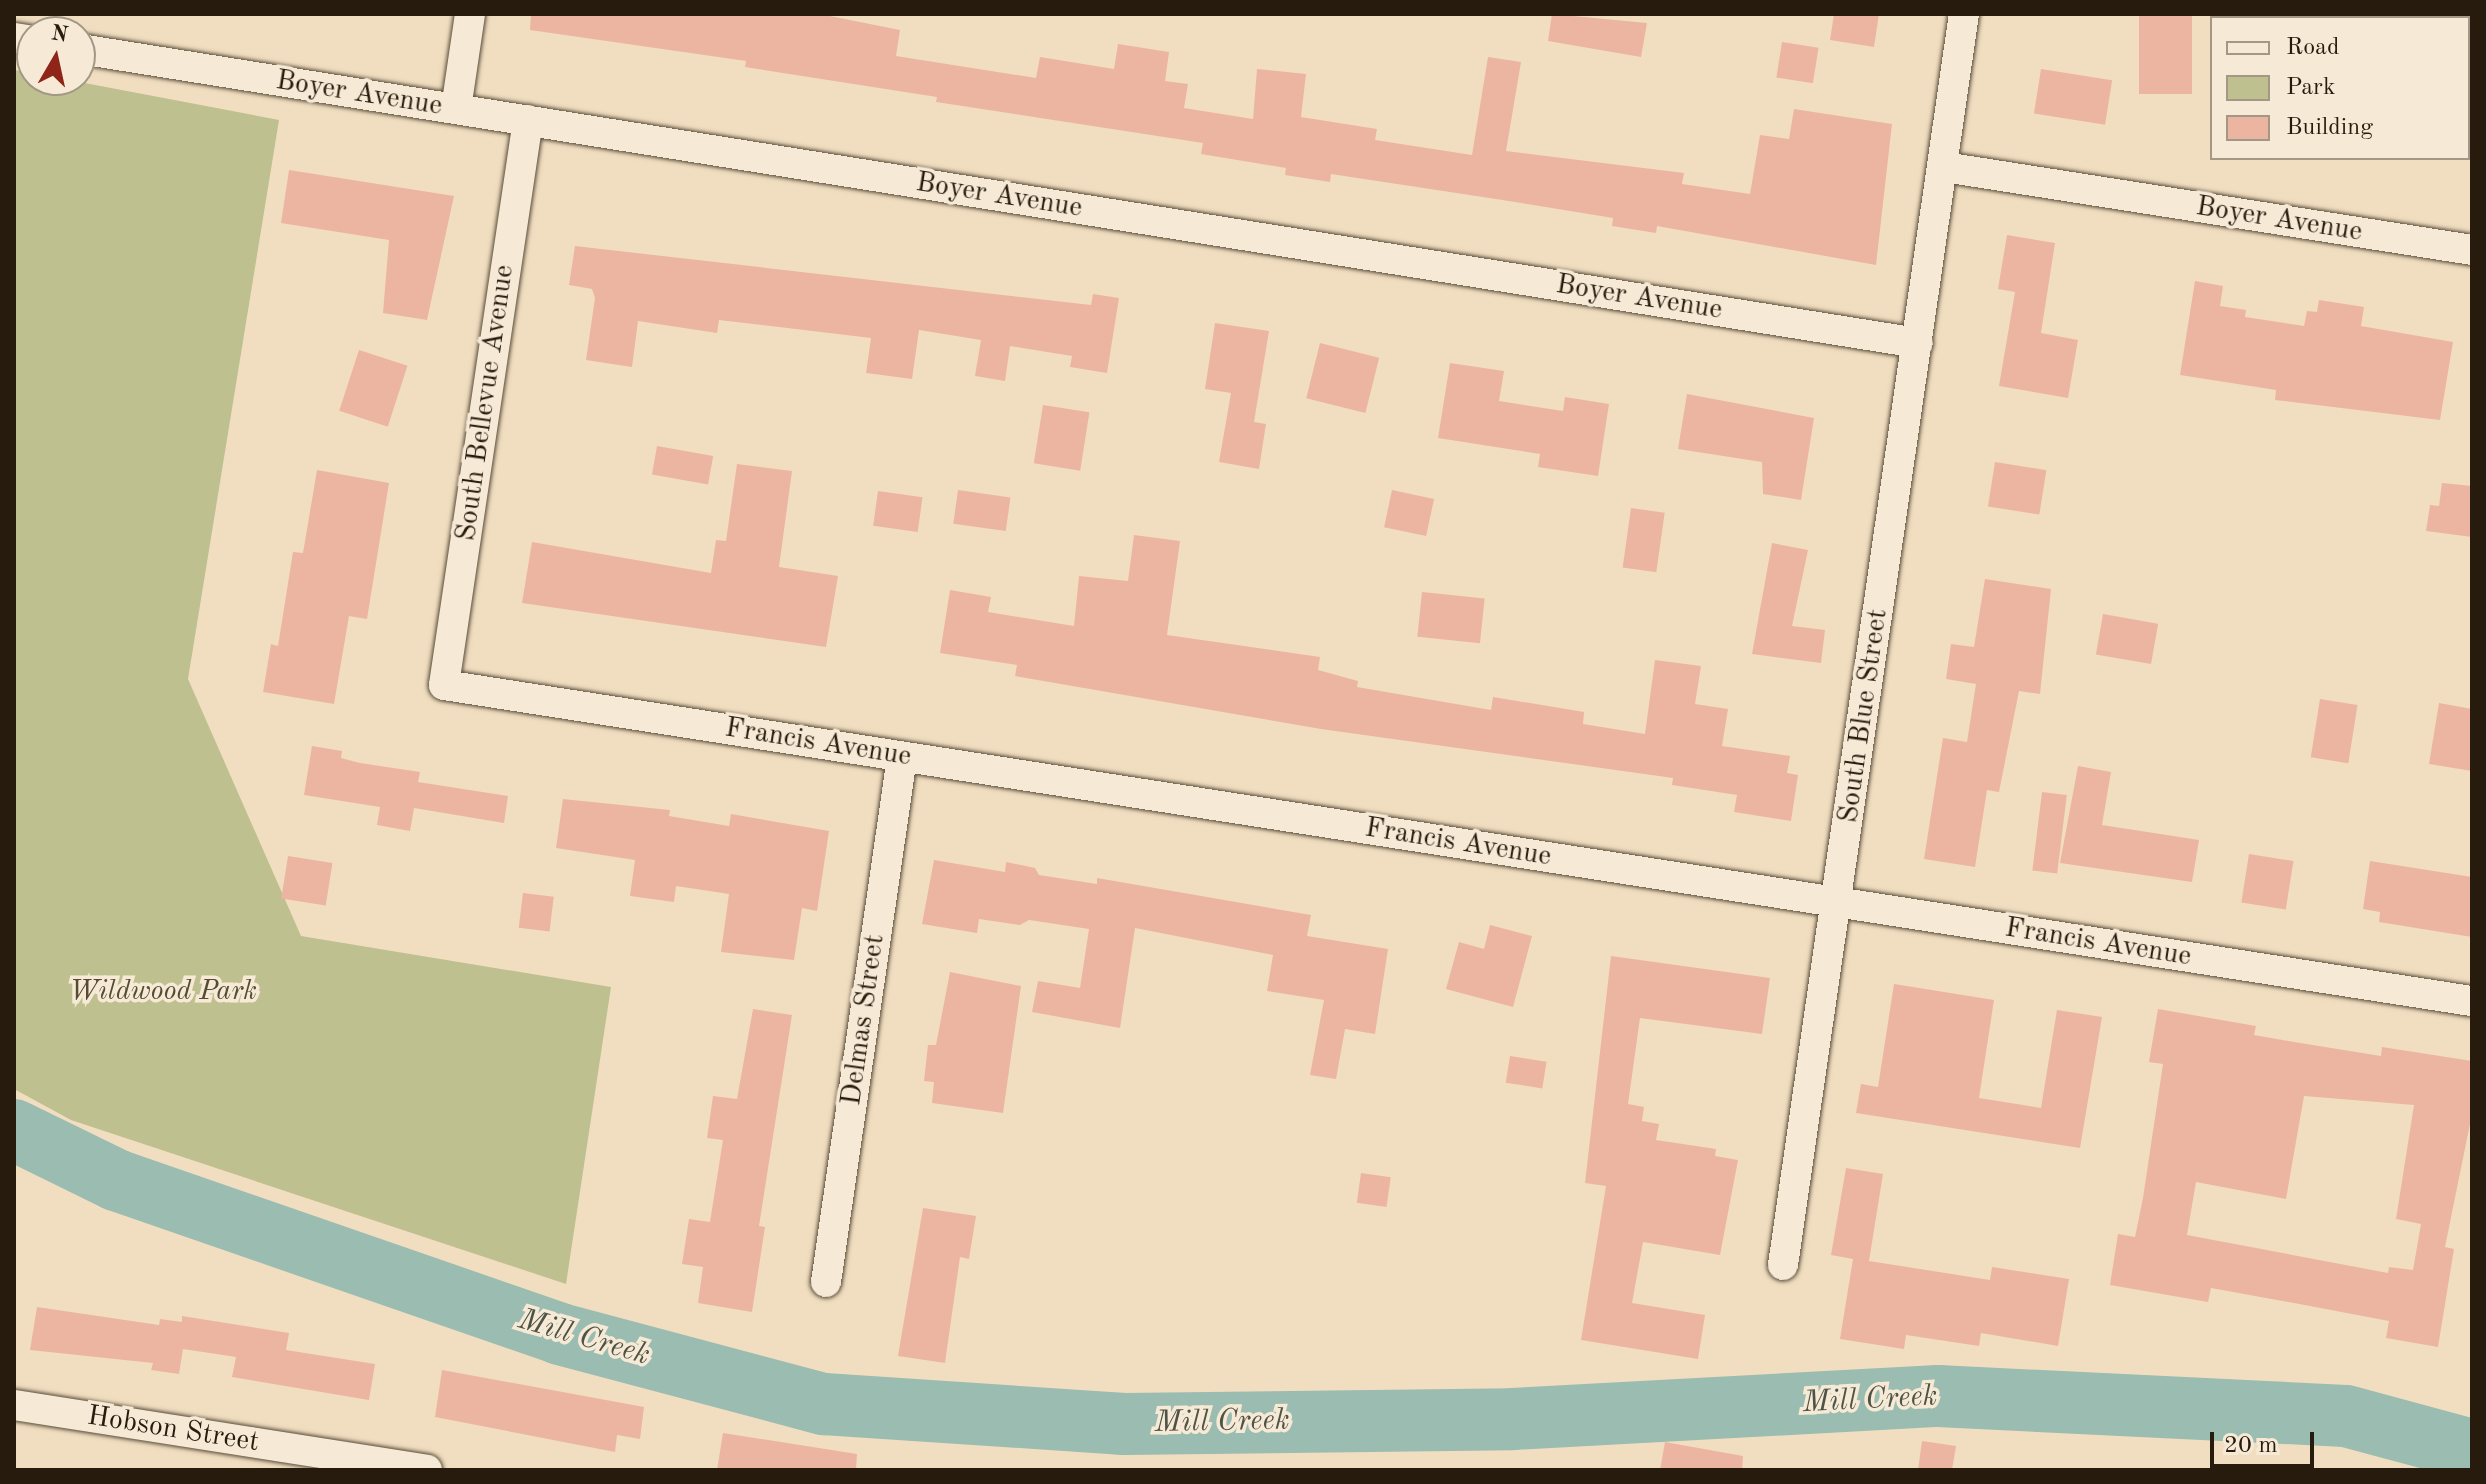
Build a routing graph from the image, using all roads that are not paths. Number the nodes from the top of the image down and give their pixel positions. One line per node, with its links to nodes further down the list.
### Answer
1 (470, 14): 4 (street)
2 (1964, 14): 6 (street, South Blue Street)
3 (96, 52): 4 (street, Boyer Avenue)
4 (456, 109): 5 (street, Boyer Avenue)
5 (528, 120): 8 (street, Boyer Avenue); 9 (street, South Bellevue Avenue)
6 (1944, 167): 7 (street, Boyer Avenue); 8 (street, South Blue Street)
7 (2472, 250)
8 (1918, 343): 11 (street, South Blue Street)
9 (444, 685): 10 (street, Francis Avenue)
10 (902, 757): 11 (street, Francis Avenue); 14 (street, Delmas Street)
11 (1836, 902): 12 (street, Francis Avenue); 13 (street, South Blue Street)
12 (2472, 1001)
13 (1783, 1265)
14 (826, 1282)
15 (14, 1405): 16 (street, Hobson Street)
16 (427, 1470)

